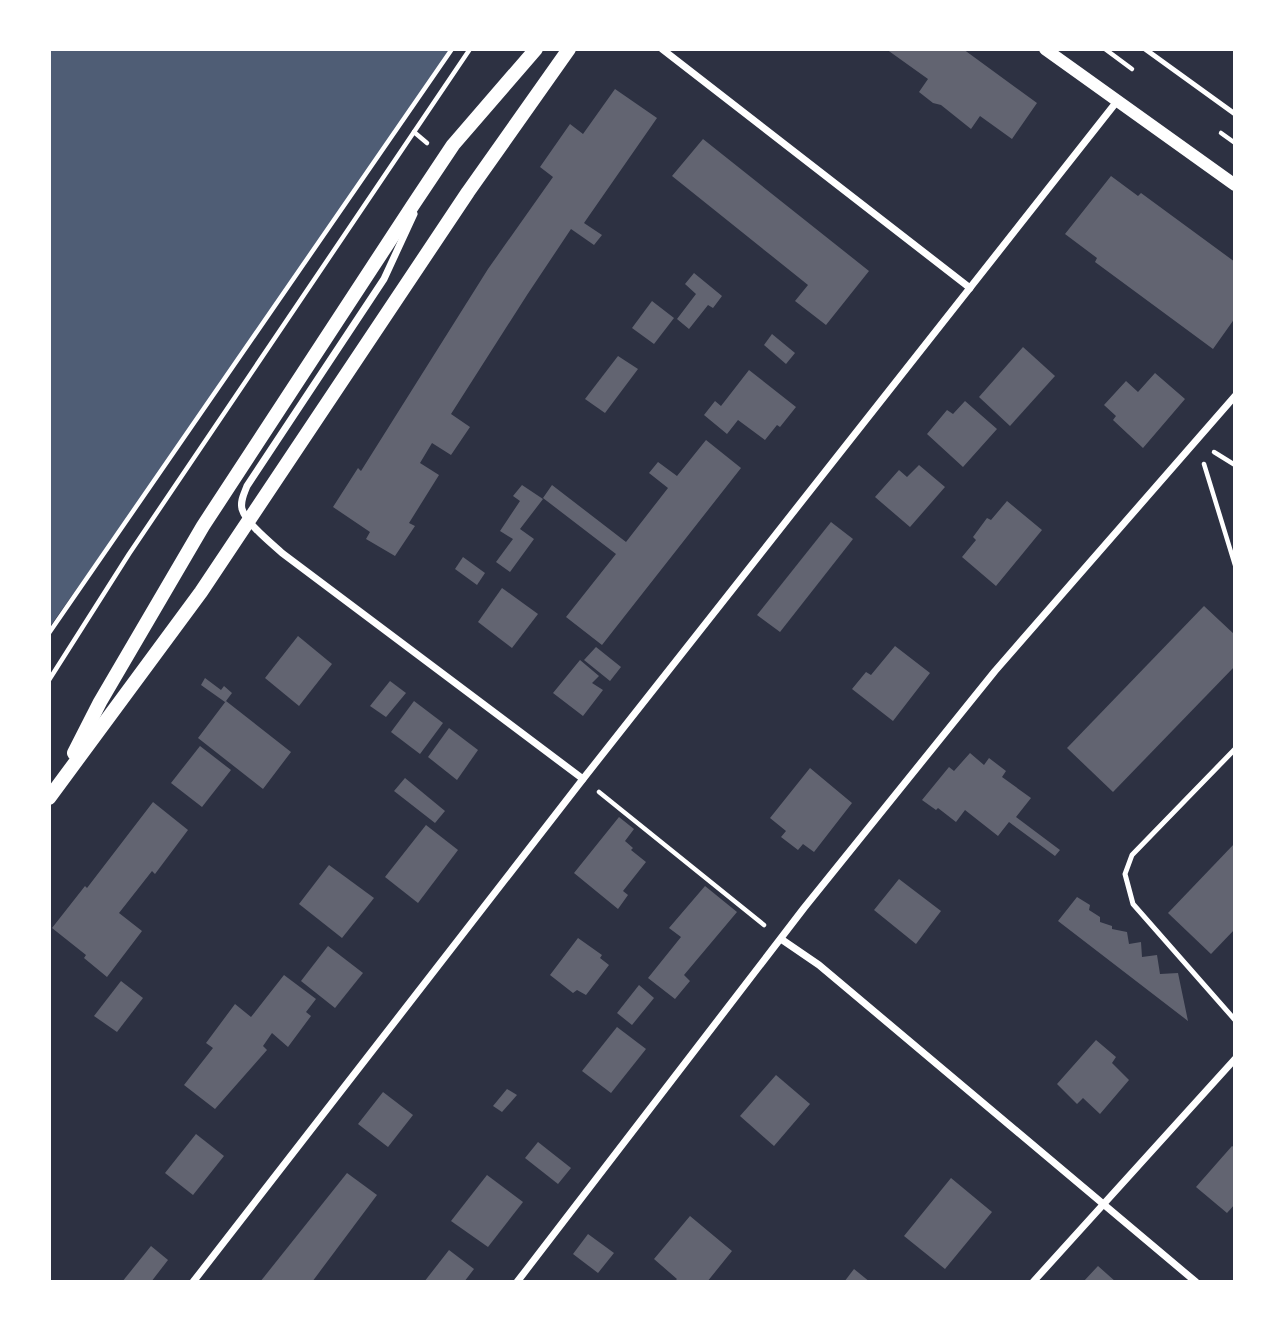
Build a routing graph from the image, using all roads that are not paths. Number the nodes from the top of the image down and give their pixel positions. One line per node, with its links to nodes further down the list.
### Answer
1 (536, 49): 9 (main road)
2 (569, 49): 12 (main road)
3 (662, 49): 10 (street)
4 (1045, 49): 6 (street)
5 (1145, 49): 7 (lane)
6 (1118, 100): 8 (street); 10 (street)
7 (1235, 114)
8 (1235, 186)
9 (424, 188): 12 (street); 15 (main road)
10 (970, 288): 14 (street)
11 (1235, 396): 16 (street)
12 (250, 520): 14 (street); 15 (main road)
13 (1235, 749): 17 (lane)
14 (583, 779): 20 (street)
15 (51, 790)
16 (781, 939): 19 (street); 21 (street)
17 (1235, 1020)
18 (1235, 1059): 19 (street)
19 (1103, 1204): 22 (street); 23 (street)
20 (193, 1282)
21 (517, 1282)
22 (1033, 1282)
23 (1196, 1282)

